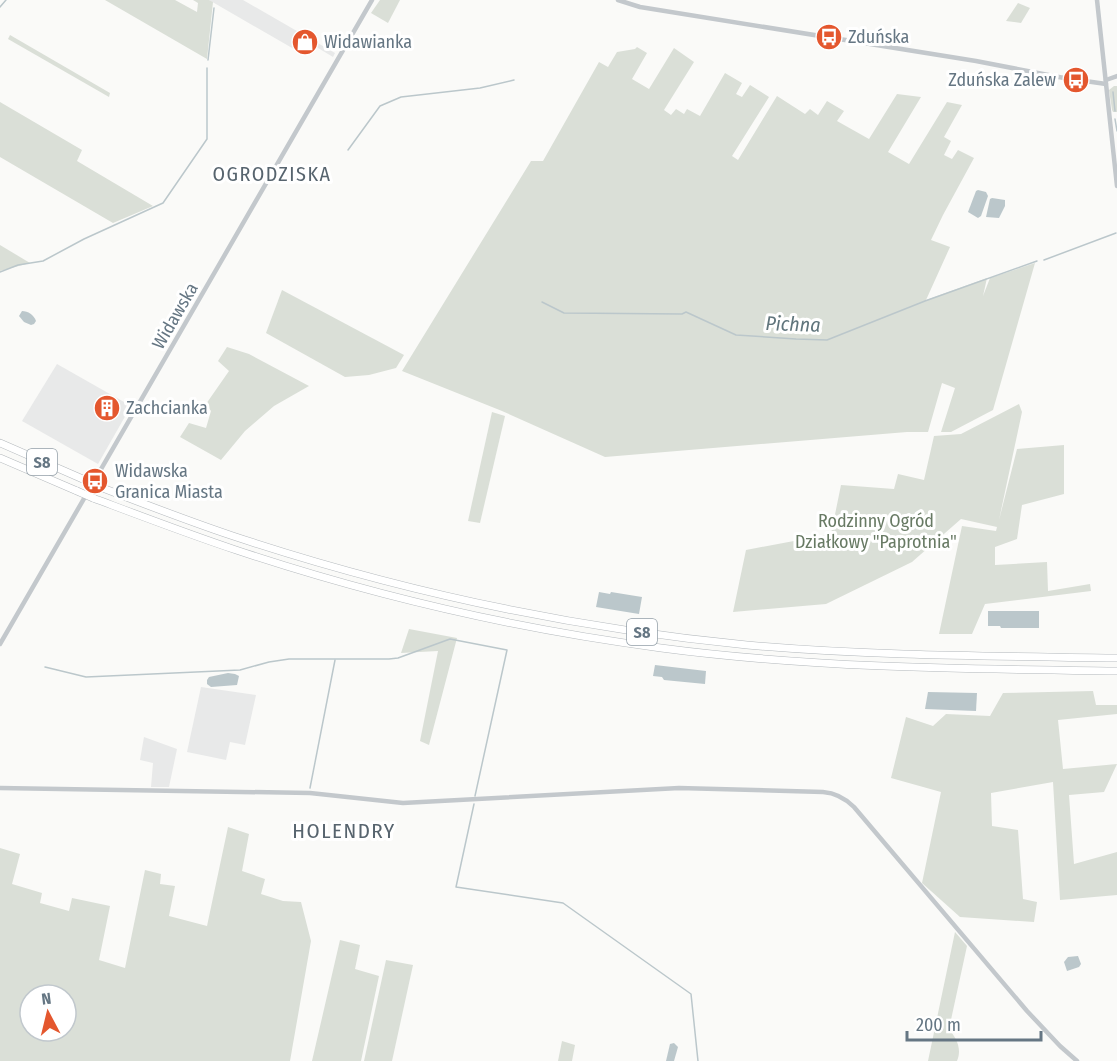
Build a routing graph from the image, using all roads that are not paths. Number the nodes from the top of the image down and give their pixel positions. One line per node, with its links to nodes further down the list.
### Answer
1 (372, 0): 9 (street, Widawska)
2 (618, 0): 5 (street)
3 (1097, 0): 5 (street)
4 (1117, 76): 5 (street)
5 (1106, 82): 6 (street)
6 (1117, 186)
7 (0, 443): 10 (highway, S8, bridge)
8 (0, 458): 11 (highway, S8, bridge)
9 (0, 644)
10 (1117, 658)
11 (1117, 671)
12 (0, 788): 13 (street)
13 (1077, 1061)

